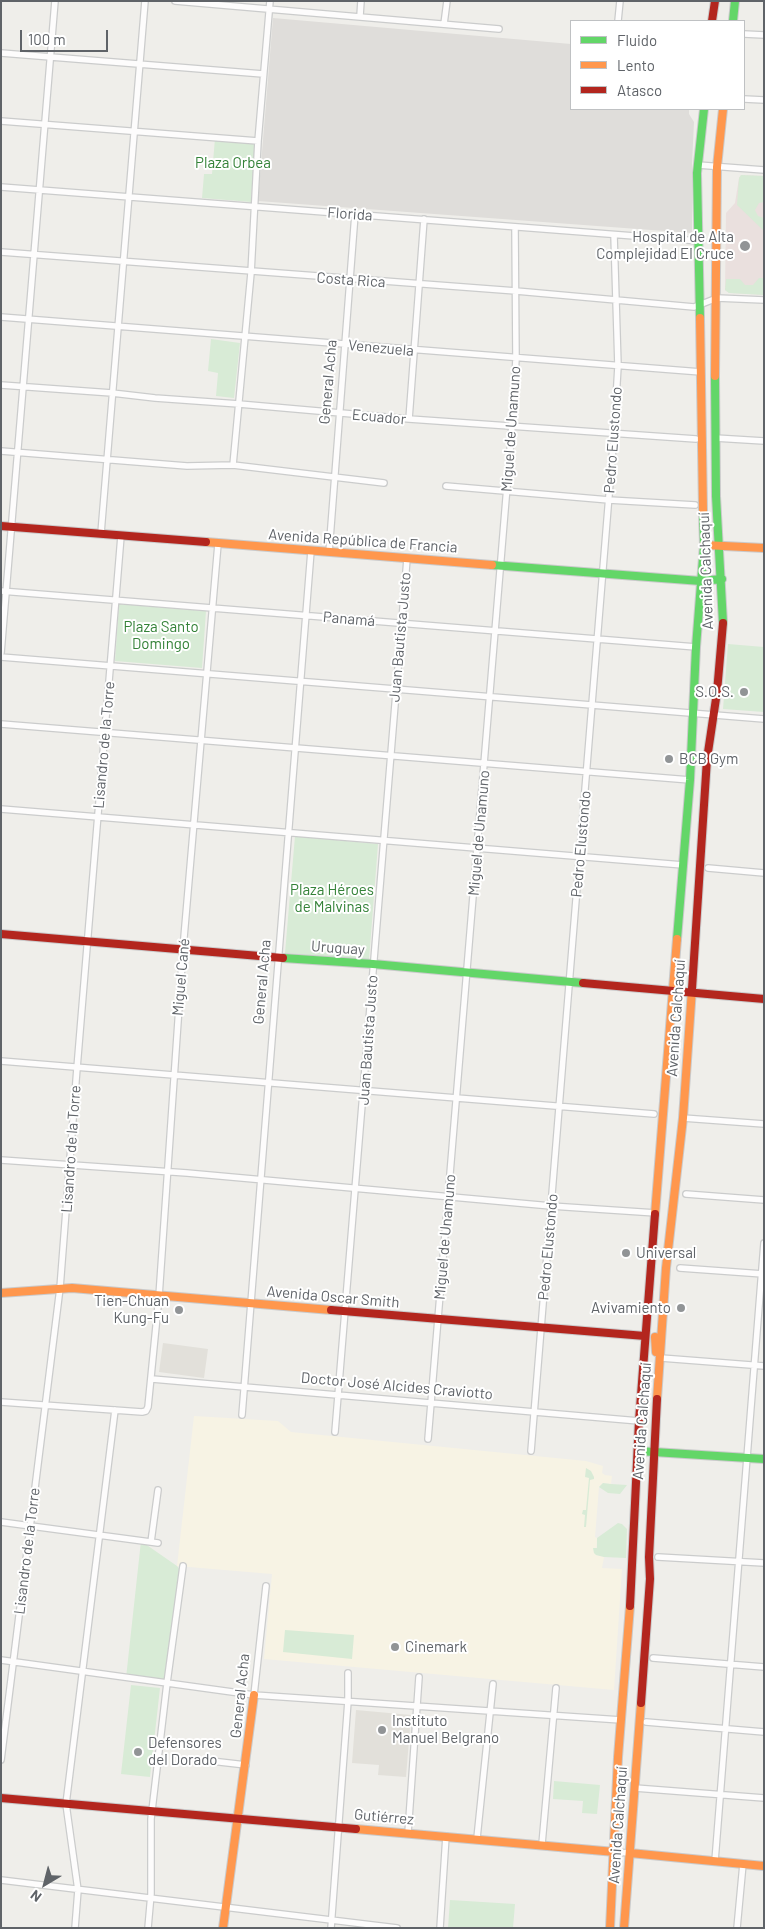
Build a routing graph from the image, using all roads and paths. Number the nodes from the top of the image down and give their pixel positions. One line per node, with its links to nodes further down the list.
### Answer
1 (55, 1): 20 (street)
2 (145, 1): 21 (street)
3 (175, 1): 10 (street)
4 (270, 1): 10 (street)
5 (361, 1): 11 (street)
6 (447, 1): 15 (street)
7 (620, 1): 12 (street)
8 (715, 1): 13 (main road)
9 (735, 1): 14 (main road)
10 (269, 8): 11 (street); 22 (street)
11 (360, 16): 15 (street)
12 (618, 20)
13 (712, 20)
14 (733, 20)
15 (444, 24): 16 (street)
16 (499, 29)
17 (745, 34): 18 (street)
18 (764, 35)
19 (1, 54): 20 (street)
20 (50, 57): 21 (street); 28 (street)
21 (139, 64): 22 (street); 29 (street)
22 (264, 74): 30 (street)
23 (745, 99): 24 (street)
24 (764, 100)
25 (704, 110): 31 (main road, Avenida Calchaquí)
26 (723, 110): 32 (main road, Avenida Calchaquí)
27 (1, 121): 28 (street)
28 (44, 124): 29 (street); 35 (street)
29 (135, 131): 30 (street); 36 (street)
30 (258, 141): 37 (street)
31 (698, 165): 32 (street); 42 (main road, Avenida Calchaquí)
32 (717, 167): 33 (street); 50 (main road, Avenida Calchaquí)
33 (764, 170)
34 (1, 187): 35 (street, Florida)
35 (39, 190): 36 (street, Florida); 44 (street)
36 (129, 197): 37 (street, Florida); 45 (street)
37 (255, 207): 38 (street, Florida); 46 (street)
38 (355, 214): 39 (street, Florida); 47 (street, General Acha)
39 (424, 219): 40 (street, Florida); 48 (street)
40 (516, 227): 41 (street, Florida); 49 (street, Miguel de Unamuno)
41 (614, 235): 42 (street, Florida); 52 (street, Pedro Elustondo)
42 (699, 241): 53 (main road, Avenida Calchaquí)
43 (1, 252): 44 (street, Costa Rica)
44 (34, 255): 45 (street, Costa Rica); 55 (street)
45 (124, 262): 46 (street, Costa Rica); 56 (street)
46 (252, 272): 47 (street, Costa Rica); 57 (street)
47 (349, 280): 48 (street, Costa Rica); 58 (street, General Acha)
48 (419, 285): 49 (street, Costa Rica); 59 (street)
49 (516, 292): 52 (street, Costa Rica); 60 (street, Miguel de Unamuno)
50 (717, 298): 51 (street); 53 (street, Costa Rica); 71 (main road, Avenida Calchaquí)
51 (764, 300)
52 (616, 301): 53 (street, Costa Rica); 61 (street, Pedro Elustondo)
53 (700, 304): 62 (main road, Avenida Calchaquí)
54 (1, 317): 55 (street, Venezuela)
55 (28, 320): 56 (street, Venezuela); 64 (street)
56 (118, 327): 57 (street, Venezuela); 65 (street)
57 (245, 337): 58 (street, Venezuela); 66 (street)
58 (345, 345): 59 (street, Venezuela); 67 (street, General Acha)
59 (415, 351): 60 (street, Venezuela); 68 (street)
60 (516, 359): 61 (street, Venezuela); 69 (street, Miguel de Unamuno)
61 (618, 366): 62 (street, Venezuela); 70 (street, Pedro Elustondo)
62 (701, 372): 89 (main road, Avenida Calchaquí)
63 (1, 385): 64 (street, Ecuador)
64 (23, 387): 65 (street, Ecuador); 75 (street)
65 (112, 393): 66 (street, Ecuador); 76 (street)
66 (239, 404): 67 (street, Ecuador); 77 (street)
67 (339, 413): 68 (street, Ecuador); 78 (street, General Acha)
68 (409, 420): 69 (street, Ecuador)
69 (512, 426): 70 (street, Ecuador); 81 (street, Miguel de Unamuno)
70 (614, 434): 72 (street, Ecuador); 82 (street, Pedro Elustondo)
71 (715, 438): 73 (street); 90 (main road, Avenida Calchaquí)
72 (696, 439)
73 (764, 441)
74 (1, 451): 75 (street)
75 (18, 452): 76 (street); 85 (street)
76 (107, 461): 77 (street); 86 (street)
77 (233, 465): 78 (street)
78 (333, 478): 79 (street); 93 (street, General Acha)
79 (384, 483)
80 (446, 486): 81 (street)
81 (507, 492): 82 (street); 95 (street, Miguel de Unamuno)
82 (609, 500): 83 (street); 96 (street, Pedro Elustondo)
83 (695, 505)
84 (1, 526): 85 (main road, Avenida República de Francia)
85 (12, 526): 86 (main road, Avenida República de Francia); 99 (street)
86 (101, 533): 87 (main road, Avenida República de Francia)
87 (121, 536): 88 (main road, Avenida República de Francia); 100 (street, Lisandro de la Torre)
88 (218, 544): 92 (main road, Avenida República de Francia); 101 (street, Miguel Cané)
89 (704, 545): 90 (main road); 98 (main road, Avenida Calchaquí)
90 (718, 546): 91 (main road); 97 (main road, Avenida Calchaquí)
91 (764, 548)
92 (311, 551): 93 (main road, Avenida República de Francia); 102 (street, General Acha)
93 (329, 552): 94 (main road, Avenida República de Francia)
94 (407, 559): 95 (main road, Avenida República de Francia); 103 (street, Juan Bautista Justo)
95 (502, 566): 96 (main road, Avenida República de Francia); 104 (street, Miguel de Unamuno)
96 (603, 574): 98 (main road, Avenida República de Francia); 105 (street, Pedro Elustondo)
97 (722, 578): 98 (main road, Avenida República de Francia); 115 (main road, Avenida Calchaquí)
98 (701, 582): 106 (main road, Avenida Calchaquí)
99 (3, 591): 100 (street, Panamá); 107 (street)
100 (116, 599): 101 (street, Panamá); 108 (street, Lisandro de la Torre)
101 (212, 607): 102 (street, Panamá); 109 (street, Miguel Cané)
102 (306, 615): 103 (street, Panamá); 110 (street, General Acha)
103 (401, 623): 104 (street, Panamá); 111 (street, Juan Bautista Justo)
104 (495, 632): 105 (street, Panamá); 112 (street, Miguel de Unamuno)
105 (598, 640): 106 (street, Panamá); 113 (street, Pedro Elustondo)
106 (696, 647): 114 (main road, Avenida Calchaquí)
107 (1, 655): 108 (street)
108 (111, 666): 109 (street); 118 (street, Lisandro de la Torre)
109 (207, 674): 110 (street); 119 (street, Miguel Cané)
110 (301, 681): 111 (street); 120 (street, General Acha)
111 (396, 690): 112 (street); 121 (street, Juan Bautista Justo)
112 (490, 697): 113 (street); 122 (street, Miguel de Unamuno)
113 (592, 705): 114 (street); 123 (street, Pedro Elustondo)
114 (692, 713): 115 (street); 124 (main road, Avenida Calchaquí)
115 (715, 715): 116 (street); 143 (main road, Avenida Calchaquí)
116 (764, 719)
117 (1, 724): 118 (street)
118 (105, 732): 119 (street); 126 (street, Lisandro de la Torre)
119 (201, 741): 120 (street); 127 (street, Miguel Cané)
120 (295, 748): 121 (street); 128 (street, General Acha)
121 (390, 756): 122 (street); 129 (street, Juan Bautista Justo)
122 (485, 763): 123 (street); 130 (street, Miguel de Unamuno)
123 (587, 772): 124 (street); 131 (street, Pedro Elustondo)
124 (690, 780): 132 (main road, Avenida Calchaquí)
125 (1, 809): 126 (street)
126 (98, 816): 127 (street); 136 (street, Lisandro de la Torre)
127 (195, 825): 128 (street); 137 (street, Miguel Cané)
128 (288, 833): 129 (street); 138 (street, General Acha)
129 (383, 840): 130 (street); 139 (street, Juan Bautista Justo)
130 (478, 848): 131 (street); 140 (street, Miguel de Unamuno)
131 (579, 857): 132 (street); 141 (street, Pedro Elustondo)
132 (683, 864): 142 (main road, Avenida Calchaquí)
133 (708, 868): 134 (street)
134 (764, 873)
135 (1, 934): 136 (main road, Uruguay)
136 (88, 942): 137 (main road, Uruguay); 146 (street, Lisandro de la Torre)
137 (183, 949): 138 (main road, Uruguay); 147 (street, Miguel Cané)
138 (278, 958): 139 (main road, Uruguay); 148 (street, General Acha)
139 (373, 964): 140 (main road, Uruguay); 149 (street, Juan Bautista Justo)
140 (466, 973): 141 (main road, Uruguay); 150 (street, Miguel de Unamuno)
141 (570, 982): 142 (main road, Uruguay); 151 (street, Pedro Elustondo)
142 (674, 992): 143 (main road, Uruguay); 164 (main road, Avenida Calchaquí)
143 (692, 993): 144 (main road, Uruguay); 153 (main road, Avenida Calchaquí)
144 (764, 999)
145 (1, 1061): 146 (street)
146 (77, 1068): 147 (street); 156 (street, Lisandro de la Torre)
147 (174, 1075): 148 (street); 157 (street, Miguel Cané)
148 (268, 1082): 149 (street); 158 (street, General Acha)
149 (364, 1090): 150 (street); 159 (street, Juan Bautista Justo)
150 (457, 1098): 151 (street); 161 (street, Miguel de Unamuno)
151 (559, 1106): 152 (street); 163 (street, Pedro Elustondo)
152 (654, 1114)
153 (683, 1118): 154 (street); 176 (main road, Avenida Calchaquí)
154 (764, 1124)
155 (1, 1160): 156 (street)
156 (69, 1164): 157 (street); 168 (street, Lisandro de la Torre)
157 (167, 1172): 158 (street); 170 (street, Miguel Cané)
158 (261, 1180): 159 (street); 171 (street, General Acha)
159 (356, 1189): 161 (street); 172 (street, Juan Bautista Justo)
160 (686, 1194): 162 (street)
161 (449, 1196): 163 (street); 173 (street, Miguel de Unamuno)
162 (764, 1200)
163 (551, 1206): 164 (street); 174 (street, Pedro Elustondo)
164 (656, 1213): 175 (main road, Avenida Calchaquí)
165 (764, 1243): 167 (street)
166 (680, 1268): 167 (street)
167 (762, 1274): 178 (street)
168 (60, 1288): 169 (main road, Avenida Oscar Smith); 170 (main road, Avenida Oscar Smith); 185 (street, Lisandro de la Torre)
169 (1, 1293)
170 (159, 1296): 171 (main road, Avenida Oscar Smith); 180 (street, Miguel Cané)
171 (251, 1304): 172 (main road, Avenida Oscar Smith); 181 (street, General Acha)
172 (345, 1312): 173 (main road, Avenida Oscar Smith); 182 (street, Juan Bautista Justo)
173 (439, 1320): 174 (main road, Avenida Oscar Smith); 184 (street, Miguel de Unamuno)
174 (541, 1328): 175 (main road, Avenida Oscar Smith); 188 (street, Pedro Elustondo)
175 (645, 1336): 176 (street, Avenida Oscar Smith); 190 (main road, Avenida Calchaquí)
176 (658, 1337): 177 (main road, Avenida Calchaquí); 186 (main road)
177 (660, 1358): 178 (street); 186 (main road, Avenida Calchaquí)
178 (753, 1365): 179 (street); 196 (street)
179 (764, 1366)
180 (152, 1379): 181 (street, Doctor José Alcides Craviotto); 187 (street, Miguel Cané)
181 (244, 1387): 182 (street, Doctor José Alcides Craviotto); 189 (street, General Acha)
182 (339, 1396): 184 (street, Doctor José Alcides Craviotto); 191 (street, Juan Bautista Justo)
183 (1, 1402): 185 (street)
184 (432, 1403): 188 (street, Doctor José Alcides Craviotto); 192 (street, Miguel de Unamuno)
185 (46, 1405): 187 (street); 202 (street, Lisandro de la Torre)
186 (656, 1407): 195 (main road, Avenida Calchaquí)
187 (115, 1410): 203 (street)
188 (534, 1411): 190 (street, Doctor José Alcides Craviotto); 194 (street, Pedro Elustondo)
189 (242, 1415)
190 (639, 1421): 193 (main road, Avenida Calchaquí)
191 (335, 1432)
192 (428, 1439)
193 (638, 1450): 195 (main road); 198 (main road, Avenida Calchaquí)
194 (531, 1451)
195 (653, 1451): 196 (main road); 199 (main road, Avenida Calchaquí)
196 (746, 1457): 197 (main road); 207 (street)
197 (764, 1459)
198 (636, 1483): 199 (main road); 227 (main road, Avenida Calchaquí)
199 (652, 1483): 234 (main road, Avenida Calchaquí)
200 (158, 1490): 204 (street)
201 (1, 1522): 202 (street)
202 (30, 1527): 203 (street); 213 (street, Lisandro de la Torre)
203 (98, 1536): 204 (street); 216 (street)
204 (151, 1542): 205 (street)
205 (158, 1543)
206 (658, 1557): 207 (street)
207 (738, 1562): 208 (street); 214 (street)
208 (764, 1563)
209 (183, 1566): 219 (street)
210 (266, 1586): 222 (street, General Acha)
211 (653, 1658): 214 (street)
212 (1, 1660): 213 (street)
213 (14, 1662): 216 (street); 231 (street, Lisandro de la Torre)
214 (732, 1664): 215 (street); 229 (street)
215 (764, 1667)
216 (81, 1672): 219 (street); 238 (street)
217 (348, 1673): 223 (street)
218 (419, 1676): 224 (street)
219 (167, 1683): 222 (street); 239 (street)
220 (493, 1684): 225 (street)
221 (556, 1688): 226 (street)
222 (254, 1694): 223 (street); 233 (main road, General Acha)
223 (348, 1701): 224 (street); 241 (street)
224 (417, 1704): 225 (street); 242 (street)
225 (490, 1709): 226 (street); 244 (street)
226 (554, 1714): 227 (street); 245 (street)
227 (621, 1720): 246 (main road, Avenida Calchaquí)
228 (646, 1722): 229 (street)
229 (726, 1729): 230 (street); 235 (street)
230 (764, 1732)
231 (1, 1760)
232 (211, 1761): 233 (street)
233 (246, 1765): 240 (main road, General Acha)
234 (635, 1788): 235 (street); 247 (main road, Avenida Calchaquí)
235 (721, 1794): 237 (street); 248 (street)
236 (1, 1798): 238 (main road, Gutiérrez)
237 (764, 1798)
238 (66, 1804): 239 (main road, Gutiérrez); 252 (street)
239 (152, 1811): 240 (main road, Gutiérrez); 253 (street)
240 (237, 1818): 241 (main road, Gutiérrez); 254 (main road, General Acha)
241 (339, 1827): 242 (main road, Gutiérrez); 255 (street)
242 (408, 1833): 243 (main road, Gutiérrez)
243 (446, 1836): 244 (main road, Gutiérrez); 261 (street)
244 (477, 1838): 245 (main road, Gutiérrez)
245 (542, 1844): 246 (main road, Gutiérrez)
246 (614, 1852): 247 (street, Gutiérrez); 262 (main road, Avenida Calchaquí)
247 (630, 1853): 248 (main road, Gutiérrez); 263 (main road, Avenida Calchaquí)
248 (715, 1861): 249 (main road, Gutiérrez)
249 (743, 1864): 250 (main road, Gutiérrez); 264 (street)
250 (764, 1866)
251 (1, 1880): 252 (street)
252 (78, 1890): 253 (street); 256 (street)
253 (151, 1899): 254 (street); 257 (street)
254 (226, 1908): 255 (street); 258 (main road, General Acha)
255 (332, 1921): 259 (street); 260 (street)
256 (75, 1928)
257 (148, 1928)
258 (223, 1928)
259 (331, 1928)
260 (397, 1928)
261 (440, 1928)
262 (610, 1928)
263 (624, 1928)
264 (737, 1928)

